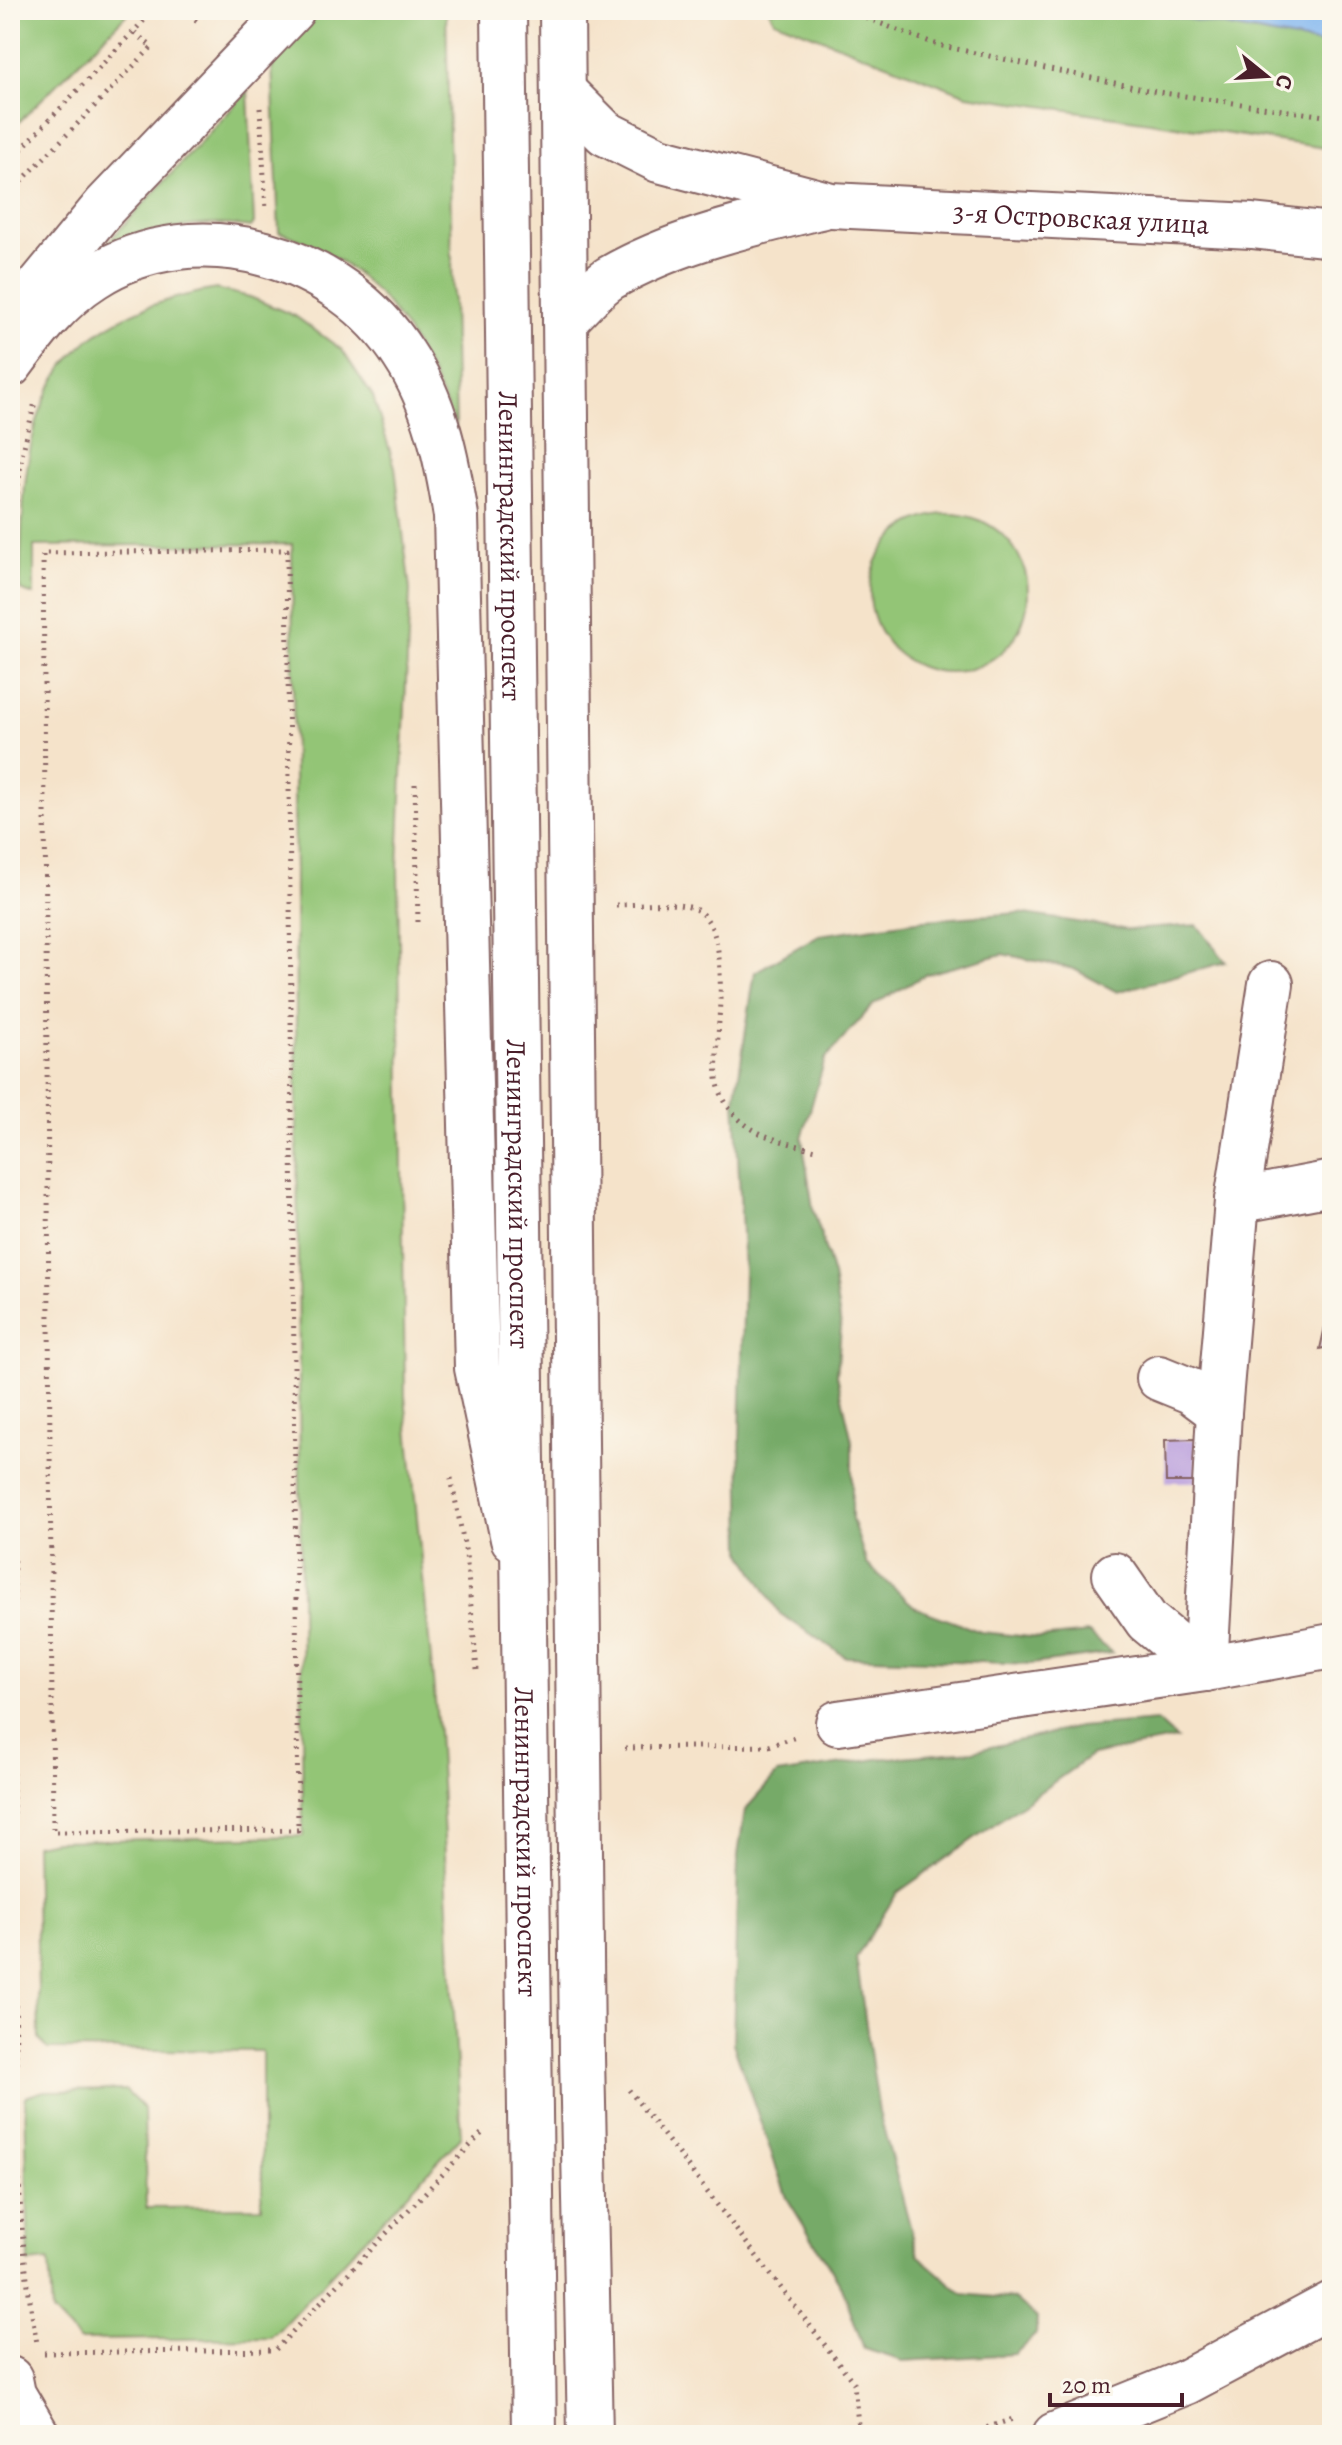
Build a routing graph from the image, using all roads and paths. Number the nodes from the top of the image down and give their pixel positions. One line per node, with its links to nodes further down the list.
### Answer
1 (154, 10): 8 (path)
2 (182, 10): 7 (path)
3 (292, 10): 18 (main road)
4 (504, 10): 34 (main road, Ленинградский проспект)
5 (562, 10): 9 (main road, Ленинградский проспект)
6 (844, 10): 11 (path)
7 (201, 24)
8 (134, 32): 12 (path); 13 (path)
9 (563, 91): 14 (main road); 17 (main road, Ленинградский проспект)
10 (259, 94): 15 (path)
11 (1332, 117)
12 (10, 161)
13 (10, 193)
14 (831, 205): 16 (main road, 3-я Островская улица); 17 (main road)
15 (267, 226)
16 (1332, 235)
17 (565, 320): 51 (main road, Ленинградский проспект)
18 (10, 334)
19 (23, 382): 20 (path); 34 (main road)
20 (10, 549)
21 (43, 553): 21 (path)
22 (415, 776): 24 (path)
23 (616, 905): 26 (path)
24 (418, 933)
25 (1271, 984): 29 (main road)
26 (820, 1151)
27 (10, 1168): 35 (path)
28 (1332, 1183): 29 (main road)
29 (1237, 1201): 31 (main road)
30 (1159, 1378): 31 (main road)
31 (1219, 1412): 37 (main road)
32 (449, 1468): 38 (path)
33 (1115, 1575): 37 (main road)
34 (524, 1593): 50 (main road, Ленинградский проспект)
35 (14, 1601)
36 (1332, 1646): 37 (main road)
37 (1205, 1669): 40 (main road)
38 (478, 1686)
39 (12, 1709): 43 (path)
40 (838, 1723)
41 (769, 1746): 42 (path)
42 (625, 1748)
43 (16, 2064)
44 (629, 2090): 52 (path)
45 (16, 2092): 48 (path)
46 (491, 2140): 48 (path)
47 (1332, 2304): 53 (main road)
48 (31, 2366): 49 (main road)
49 (37, 2435)
50 (534, 2435)
51 (590, 2435)
52 (859, 2435)
53 (1055, 2435)

